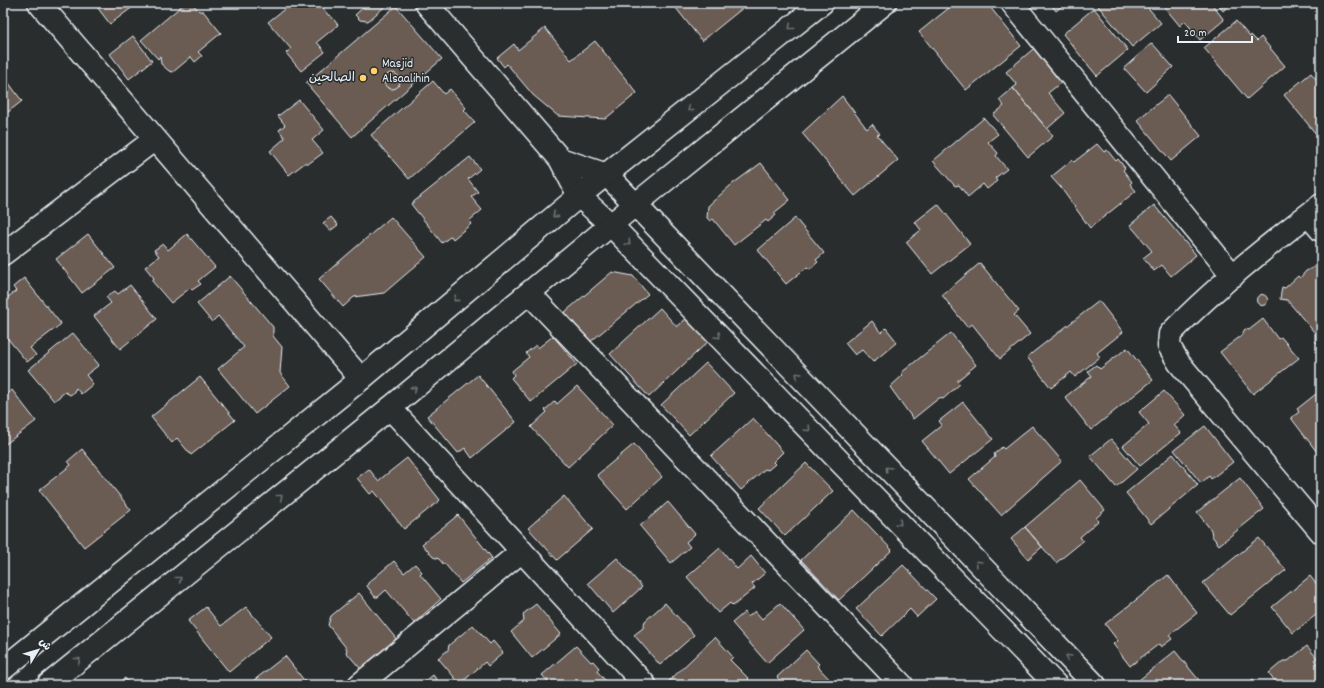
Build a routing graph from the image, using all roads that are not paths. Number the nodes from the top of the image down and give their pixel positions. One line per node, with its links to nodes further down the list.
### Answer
1 (39, 3): 6 (street)
2 (426, 3): 7 (street)
3 (822, 3): 8 (street, one-way to 8)
4 (885, 3): 10 (street)
5 (1012, 3): 14 (street)
6 (155, 139): 13 (street); 16 (street)
7 (560, 159): 8 (street); 9 (street)
8 (607, 175): 9 (street); 10 (street)
9 (579, 196): 12 (street); 16 (street, one-way to 16)
10 (636, 204): 12 (street); 26 (street, one-way to 10)
11 (1317, 217): 14 (street)
12 (611, 225): 15 (street); 25 (street, one-way to 25)
13 (3, 254)
14 (1233, 276): 18 (street)
15 (529, 293): 17 (street, one-way to 15); 24 (street)
16 (360, 379): 20 (street)
17 (390, 408): 19 (street); 21 (street, one-way to 17)
18 (1321, 532)
19 (522, 551): 22 (street); 23 (street)
20 (3, 669)
21 (48, 685)
22 (359, 685)
23 (644, 685)
24 (902, 685)
25 (1056, 685)
26 (1095, 685)

